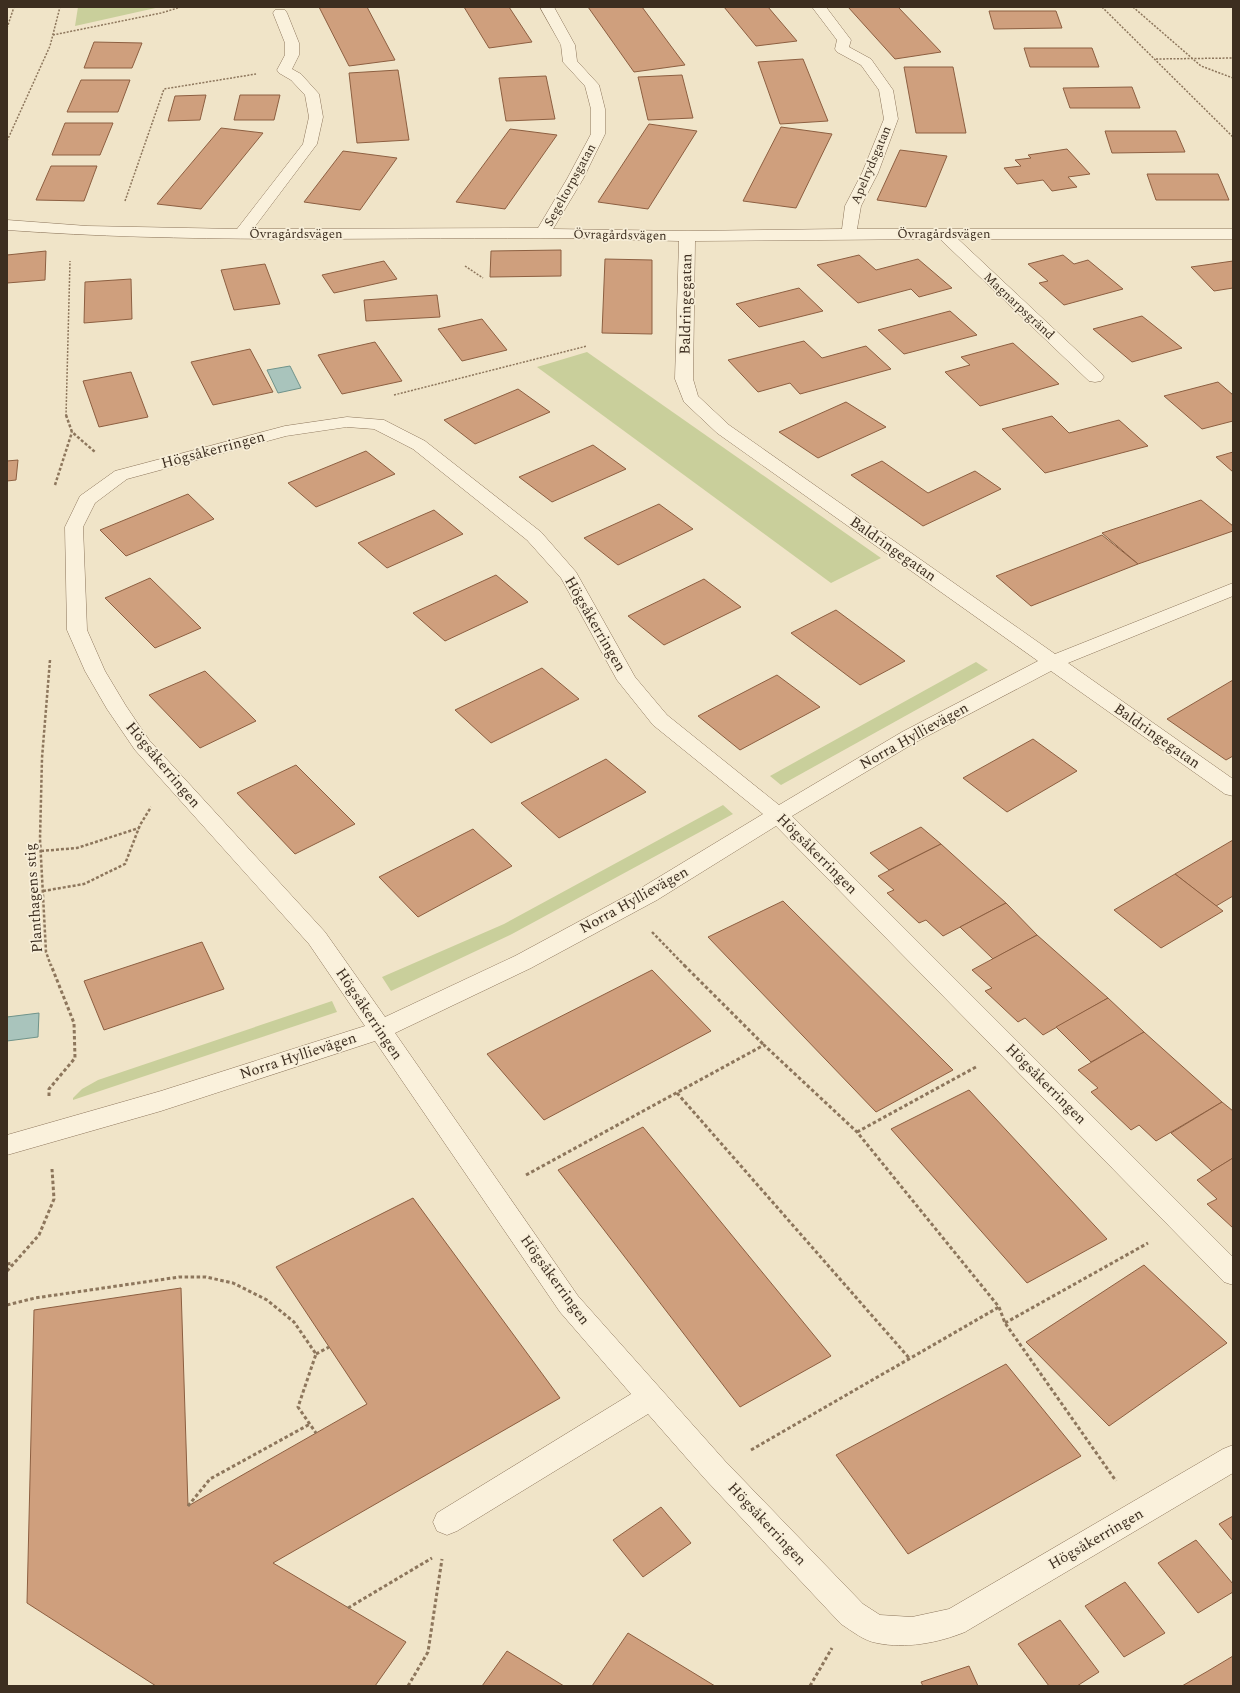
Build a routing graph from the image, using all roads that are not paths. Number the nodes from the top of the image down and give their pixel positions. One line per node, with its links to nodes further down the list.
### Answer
1 (547, 7): 5 (street, Segeltorpsgatan)
2 (819, 7): 7 (street, Apelrydsgatan)
3 (280, 12): 6 (street)
4 (7, 225): 6 (street, Övragårdsvägen)
5 (543, 233): 6 (street, Övragårdsvägen); 10 (street, Övragårdsvägen)
6 (241, 234)
7 (849, 234): 8 (street, Övragårdsvägen); 10 (street, Övragårdsvägen)
8 (944, 234): 9 (street, Övragårdsvägen); 11 (street, Magnarpsgränd)
9 (1233, 234)
10 (687, 236): 13 (street, Baldringegatan)
11 (1095, 377)
12 (1233, 589): 13 (street, Norra Hyllievägen)
13 (1052, 662): 14 (street, Baldringegatan); 15 (street, Norra Hyllievägen)
14 (1233, 789)
15 (778, 815): 16 (street, Norra Hyllievägen); 16 (street, Högsåkerringen); 18 (street, Högsåkerringen)
16 (380, 1030): 17 (street, Norra Hyllievägen); 19 (street, Högsåkerringen)
17 (7, 1145)
18 (1233, 1274)
19 (651, 1398): 20 (street, Högsåkerringen); 21 (street)
20 (1233, 1458)
21 (447, 1522)

